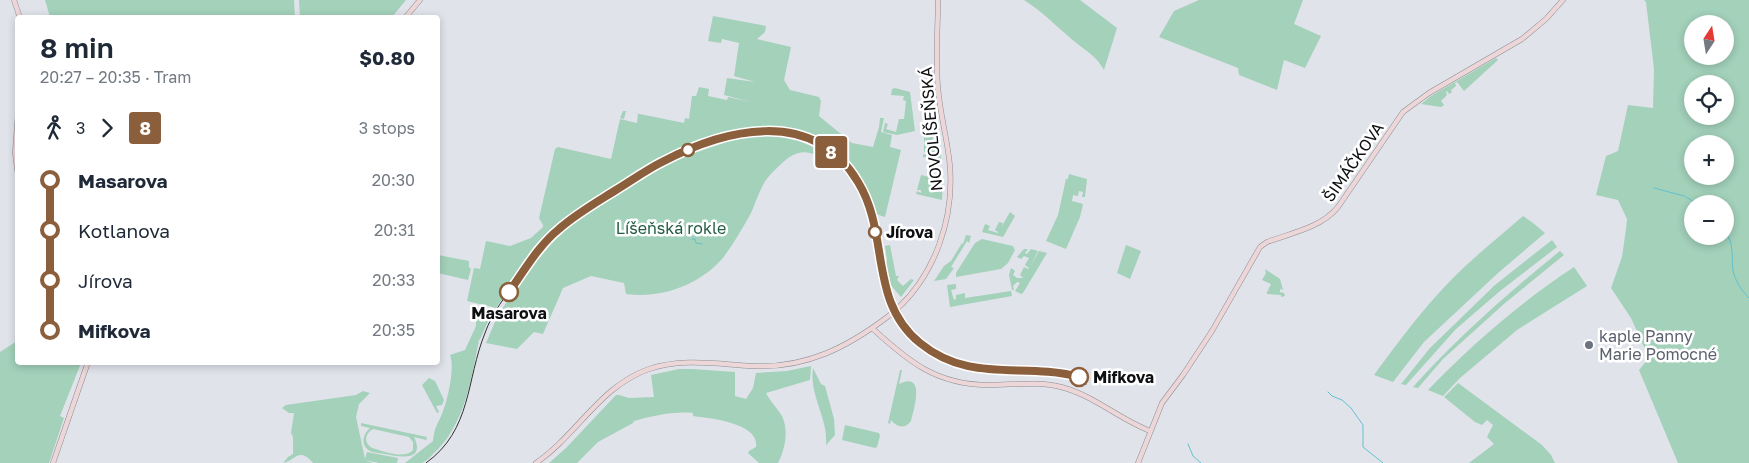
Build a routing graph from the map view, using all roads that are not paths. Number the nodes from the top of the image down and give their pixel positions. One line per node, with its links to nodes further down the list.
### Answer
1 (14, 0): 5 (street)
2 (420, 0): 6 (street)
3 (938, 0): 7 (street, NOVOLÍŠEŇSKÁ, bridge)
4 (1563, 0): 9 (street, ŠIMÁČKOVA)
5 (19, 15)
6 (408, 15)
7 (872, 329): 9 (street); 11 (street, NOVOLÍŠEŇSKÁ)
8 (87, 365): 10 (street)
9 (1150, 431): 12 (street, ŠIMÁČKOVA)
10 (53, 463)
11 (536, 463)
12 (1138, 463)

